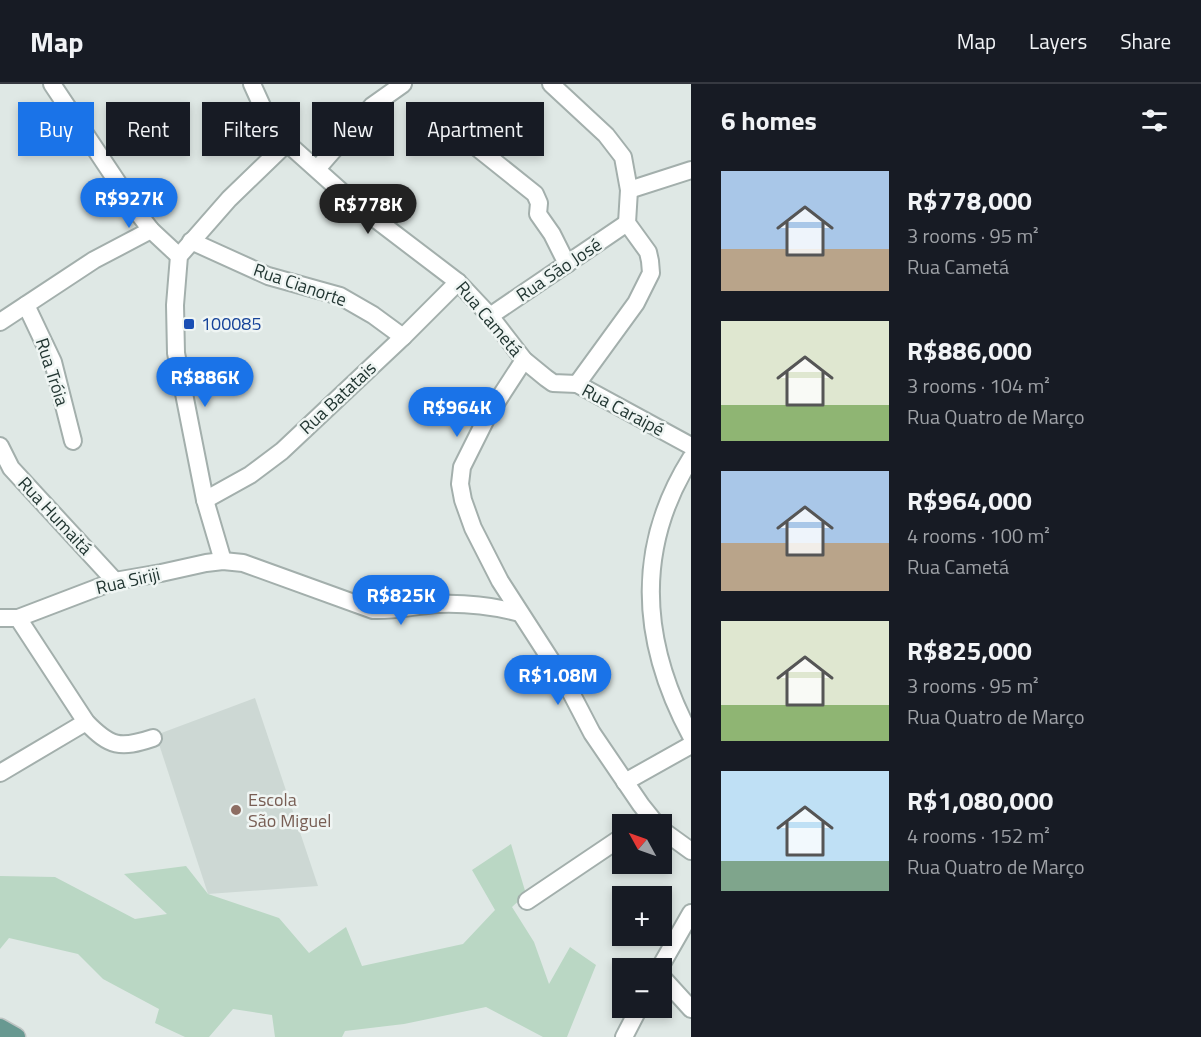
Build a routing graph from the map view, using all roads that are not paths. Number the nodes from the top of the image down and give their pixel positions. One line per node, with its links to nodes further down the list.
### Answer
1 (52, 84): 13 (street)
2 (252, 84): 5 (street, Rua Cametá)
3 (403, 84): 9 (street)
4 (551, 84): 11 (street)
5 (260, 102)
6 (300, 154): 9 (street, Rua Cametá)
7 (274, 156): 14 (street)
8 (488, 156): 16 (street)
9 (317, 169): 17 (street, Rua Cametá)
10 (691, 170): 11 (street)
11 (629, 190): 12 (street)
12 (627, 223): 16 (street, Rua São José); 23 (street)
13 (152, 230): 15 (street); 18 (street)
14 (191, 242): 15 (street); 21 (street, Rua Cianorte)
15 (179, 256): 28 (street)
16 (567, 264): 19 (street, Rua São José)
17 (458, 282): 19 (street, Rua Cametá); 21 (street, Rua Batatais)
18 (26, 305): 20 (street); 24 (street, Rua Tróia)
19 (490, 316): 22 (street, Rua Cametá)
20 (0, 322)
21 (403, 337): 28 (street, Rua Batatais)
22 (524, 360): 23 (street, Rua Caraipé); 31 (street, Rua Cametá)
23 (577, 384): 25 (street, Rua Caraipé)
24 (73, 441)
25 (691, 446)
26 (0, 447): 30 (street, Rua Humaitá)
27 (691, 458): 35 (street)
28 (205, 500): 29 (street)
29 (223, 561): 30 (street, Rua Siriji); 31 (street)
30 (116, 581): 33 (street, Rua Siriji)
31 (520, 613): 39 (street, Rua Cametá)
32 (0, 618): 33 (street, Rua Siriji)
33 (18, 618): 34 (street)
34 (86, 722): 36 (street); 38 (street)
35 (691, 736)
36 (153, 738)
37 (691, 745): 39 (street)
38 (0, 773)
39 (625, 782): 40 (street, Rua Cametá)
40 (646, 814)
41 (672, 836): 43 (street)
42 (612, 844): 44 (street)
43 (691, 848)
44 (527, 901)
45 (691, 912): 46 (street)
46 (665, 958)
47 (672, 988): 48 (street)
48 (691, 1008)
49 (634, 1018): 52 (street)
50 (0, 1028): 51 (main road)
51 (16, 1037)
52 (624, 1037)

